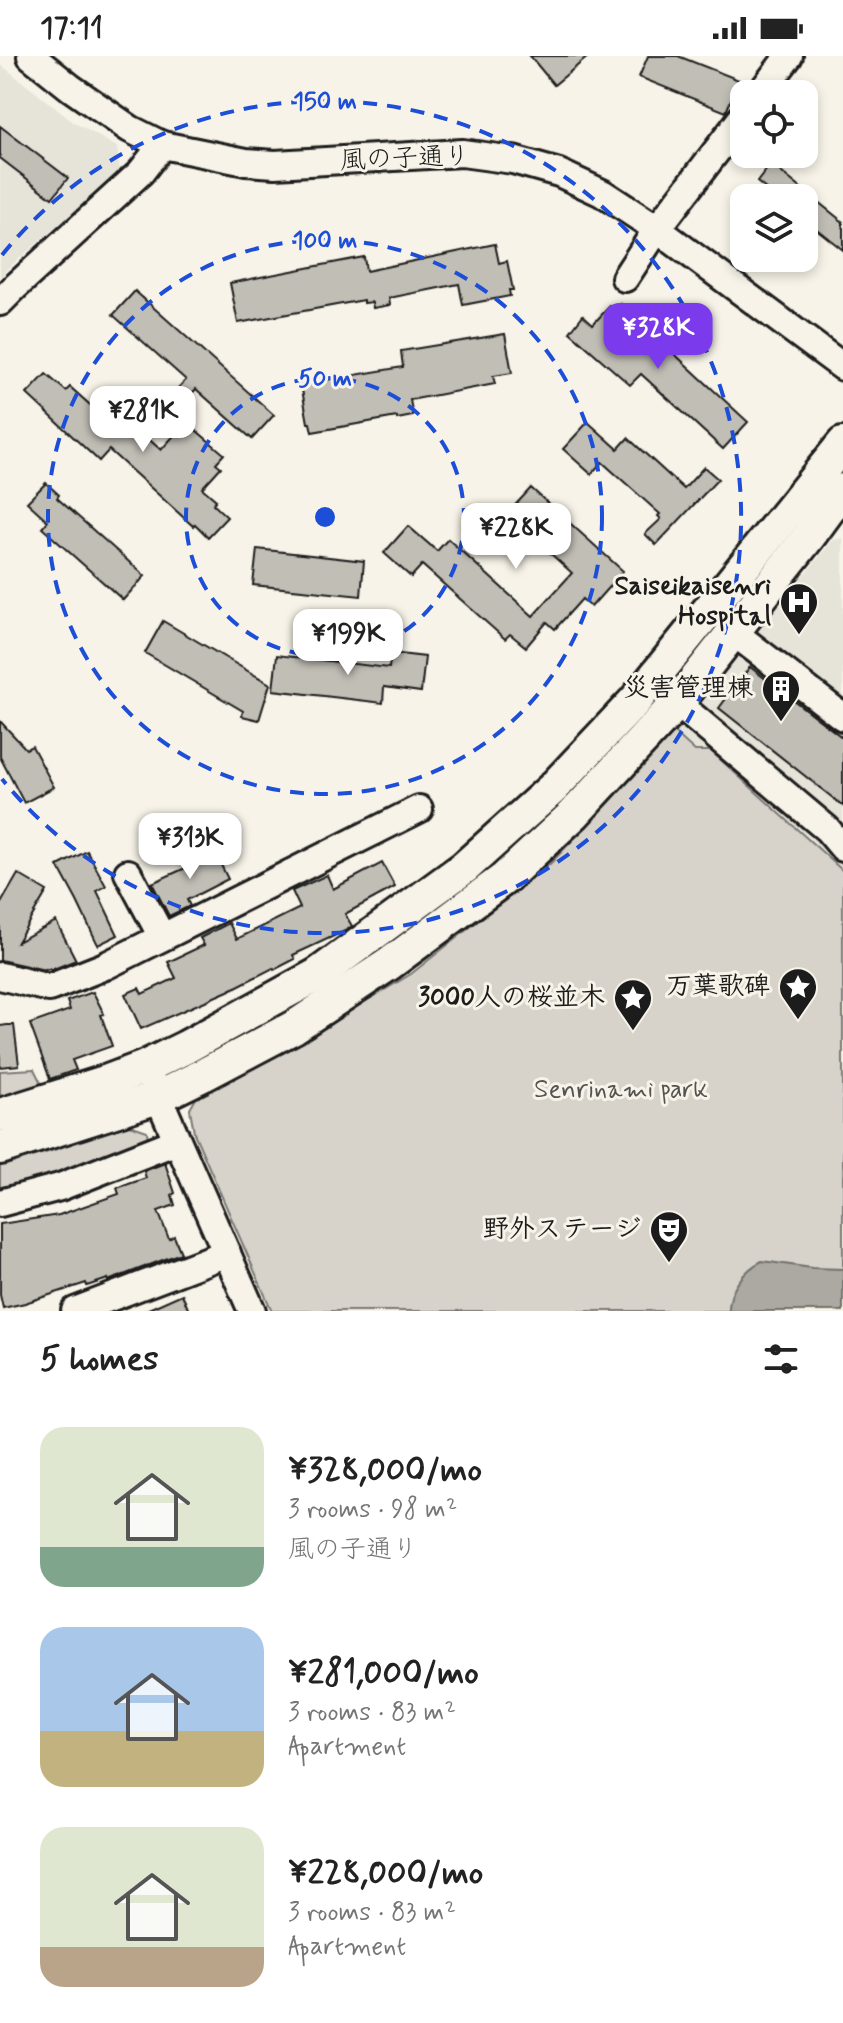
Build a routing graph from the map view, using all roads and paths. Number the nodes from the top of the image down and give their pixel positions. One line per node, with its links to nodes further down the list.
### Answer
1 (31, 56): 5 (street, 風の子通り)
2 (789, 56): 3 (street)
3 (771, 80)
4 (730, 133): 6 (street)
5 (162, 145): 6 (street, 風の子通り); 8 (street)
6 (657, 229): 7 (street); 9 (street, 風の子通り)
7 (625, 278)
8 (0, 302)
9 (843, 367)
10 (843, 444): 12 (main road)
11 (840, 506): 12 (street); 13 (main road)
12 (758, 552): 21 (main road)
13 (733, 632): 14 (main road); 15 (street)
14 (677, 703): 17 (street); 22 (main road)
15 (843, 717)
16 (419, 809): 19 (street)
17 (843, 848)
18 (128, 873): 19 (street)
19 (162, 937): 20 (street)
20 (0, 976)
21 (145, 1067): 22 (street); 23 (main road)
22 (158, 1097): 24 (street); 25 (main road)
23 (0, 1115)
24 (177, 1141): 26 (street); 27 (street)
25 (0, 1148)
26 (0, 1203)
27 (227, 1253): 28 (street); 29 (street)
28 (75, 1311)
29 (252, 1311)

